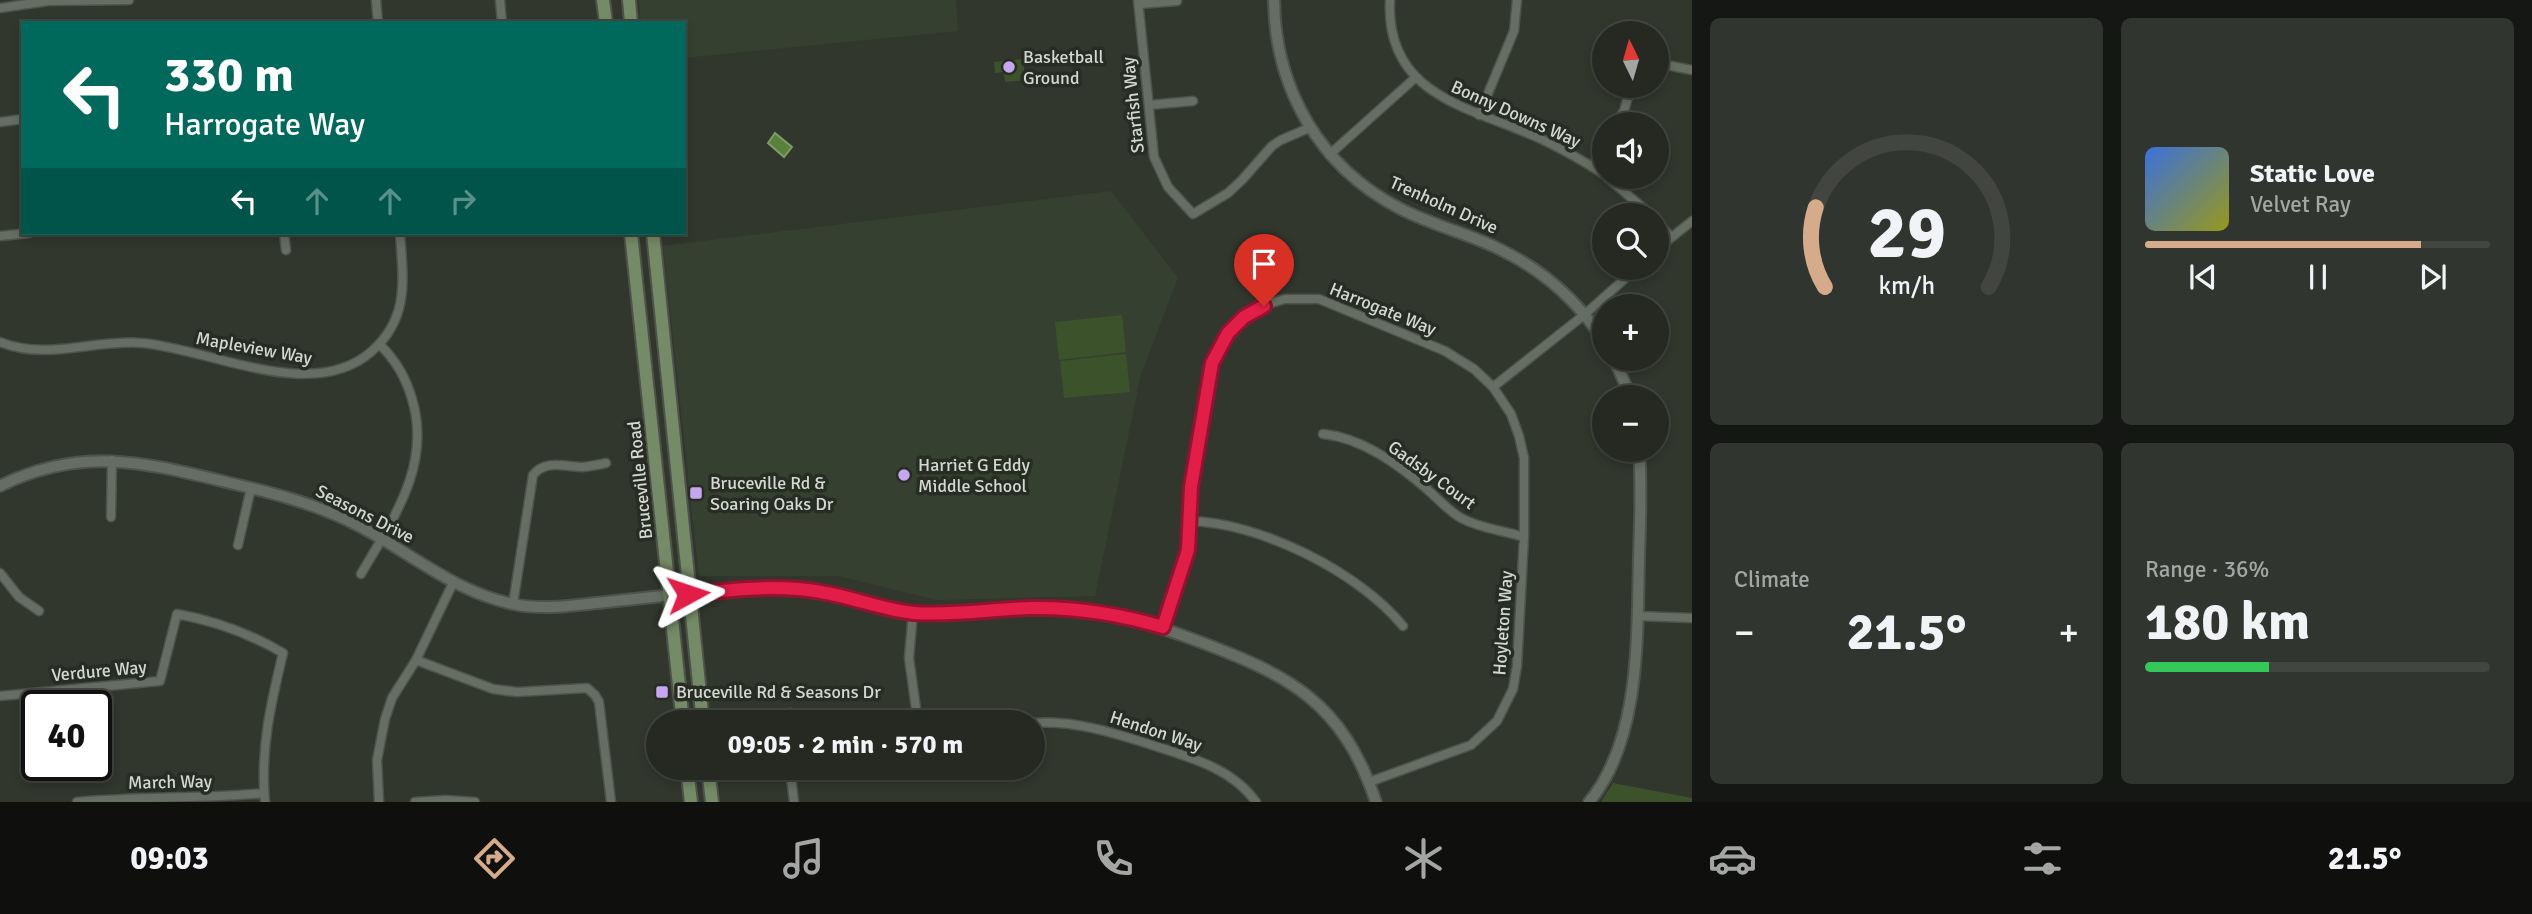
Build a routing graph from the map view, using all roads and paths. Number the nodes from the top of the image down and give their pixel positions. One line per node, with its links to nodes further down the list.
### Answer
1 (129, 0): 11 (street)
2 (376, 0): 12 (street)
3 (500, 0): 13 (street)
4 (603, 0): 14 (main road)
5 (629, 0): 15 (main road)
6 (1274, 0): 24 (street, Trenholm Drive)
7 (1390, 0): 18 (street)
8 (1517, 0): 21 (street)
9 (1177, 1): 10 (street)
10 (1139, 2): 20 (street, Starfish Way)
11 (0, 8)
12 (378, 21)
13 (502, 21)
14 (606, 21)
15 (631, 21)
16 (1670, 66): 17 (street)
17 (1692, 71)
18 (1415, 78): 21 (street, Bonny Downs Way); 25 (street)
19 (1193, 101): 20 (street)
20 (1149, 105): 24 (street, Starfish Way)
21 (1479, 115): 26 (street, Bonny Downs Way)
22 (21, 119): 23 (street)
23 (0, 122)
24 (1309, 128): 25 (street, Trenholm Drive)
25 (1329, 155): 39 (street, Trenholm Drive)
26 (1592, 167)
27 (1621, 189): 28 (street, Bonny Downs Way)
28 (1637, 203)
29 (1692, 221): 36 (street)
30 (21, 234): 35 (street)
31 (284, 235): 37 (street)
32 (400, 235): 42 (street, Mapleview Way)
33 (631, 235): 59 (main road, Bruceville Road)
34 (653, 235): 58 (main road, Bruceville Road)
35 (0, 236)
36 (1671, 237)
37 (286, 250)
38 (1623, 280): 39 (street)
39 (1584, 315): 40 (street, Trenholm Drive); 43 (street)
40 (1592, 326)
41 (0, 342): 42 (street, Mapleview Way)
42 (379, 344): 53 (street)
43 (1493, 387): 51 (street, Harrogate Way); 52 (street, Hoyleton Way)
44 (1323, 434): 52 (street, Gadsby Court)
45 (112, 460): 48 (street, Seasons Drive); 49 (street, Seasons Drive); 50 (street)
46 (1639, 462): 63 (street)
47 (606, 463): 60 (street)
48 (0, 486)
49 (251, 488): 53 (street, Seasons Drive); 54 (street)
50 (111, 517)
51 (1189, 521): 65 (street); 66 (street, Harrogate Way)
52 (1524, 537): 76 (street, Hoyleton Way)
53 (382, 538): 56 (street); 57 (street, Seasons Drive)
54 (238, 545)
55 (0, 573): 61 (street)
56 (361, 574)
57 (453, 583): 60 (street, Seasons Drive); 67 (street)
58 (688, 594): 59 (street, Seasons Drive); 62 (street, Seasons Drive); 70 (main road, Bruceville Road)
59 (670, 596): 60 (street, Seasons Drive); 69 (main road, Bruceville Road)
60 (513, 604)
61 (39, 611)
62 (912, 612): 66 (street, Seasons Drive); 71 (street)
63 (1637, 616): 64 (street); 88 (street)
64 (1692, 618)
65 (1402, 626)
66 (1163, 627): 76 (street, Seasons Drive)
67 (416, 660): 79 (street); 82 (street)
68 (0, 696): 77 (street, Verdure Way)
69 (682, 710)
70 (701, 710)
71 (916, 710)
72 (1045, 723): 86 (street, Hendon Way)
73 (688, 780): 83 (main road)
74 (709, 780): 84 (main road)
75 (791, 780): 85 (street)
76 (1369, 782): 87 (street, Seasons Drive)
77 (264, 797): 78 (street, March Way)
78 (77, 802)
79 (379, 802)
80 (415, 802): 81 (street)
81 (475, 802)
82 (611, 802)
83 (691, 802)
84 (712, 802)
85 (794, 802)
86 (1256, 802)
87 (1376, 802)
88 (1589, 802)

